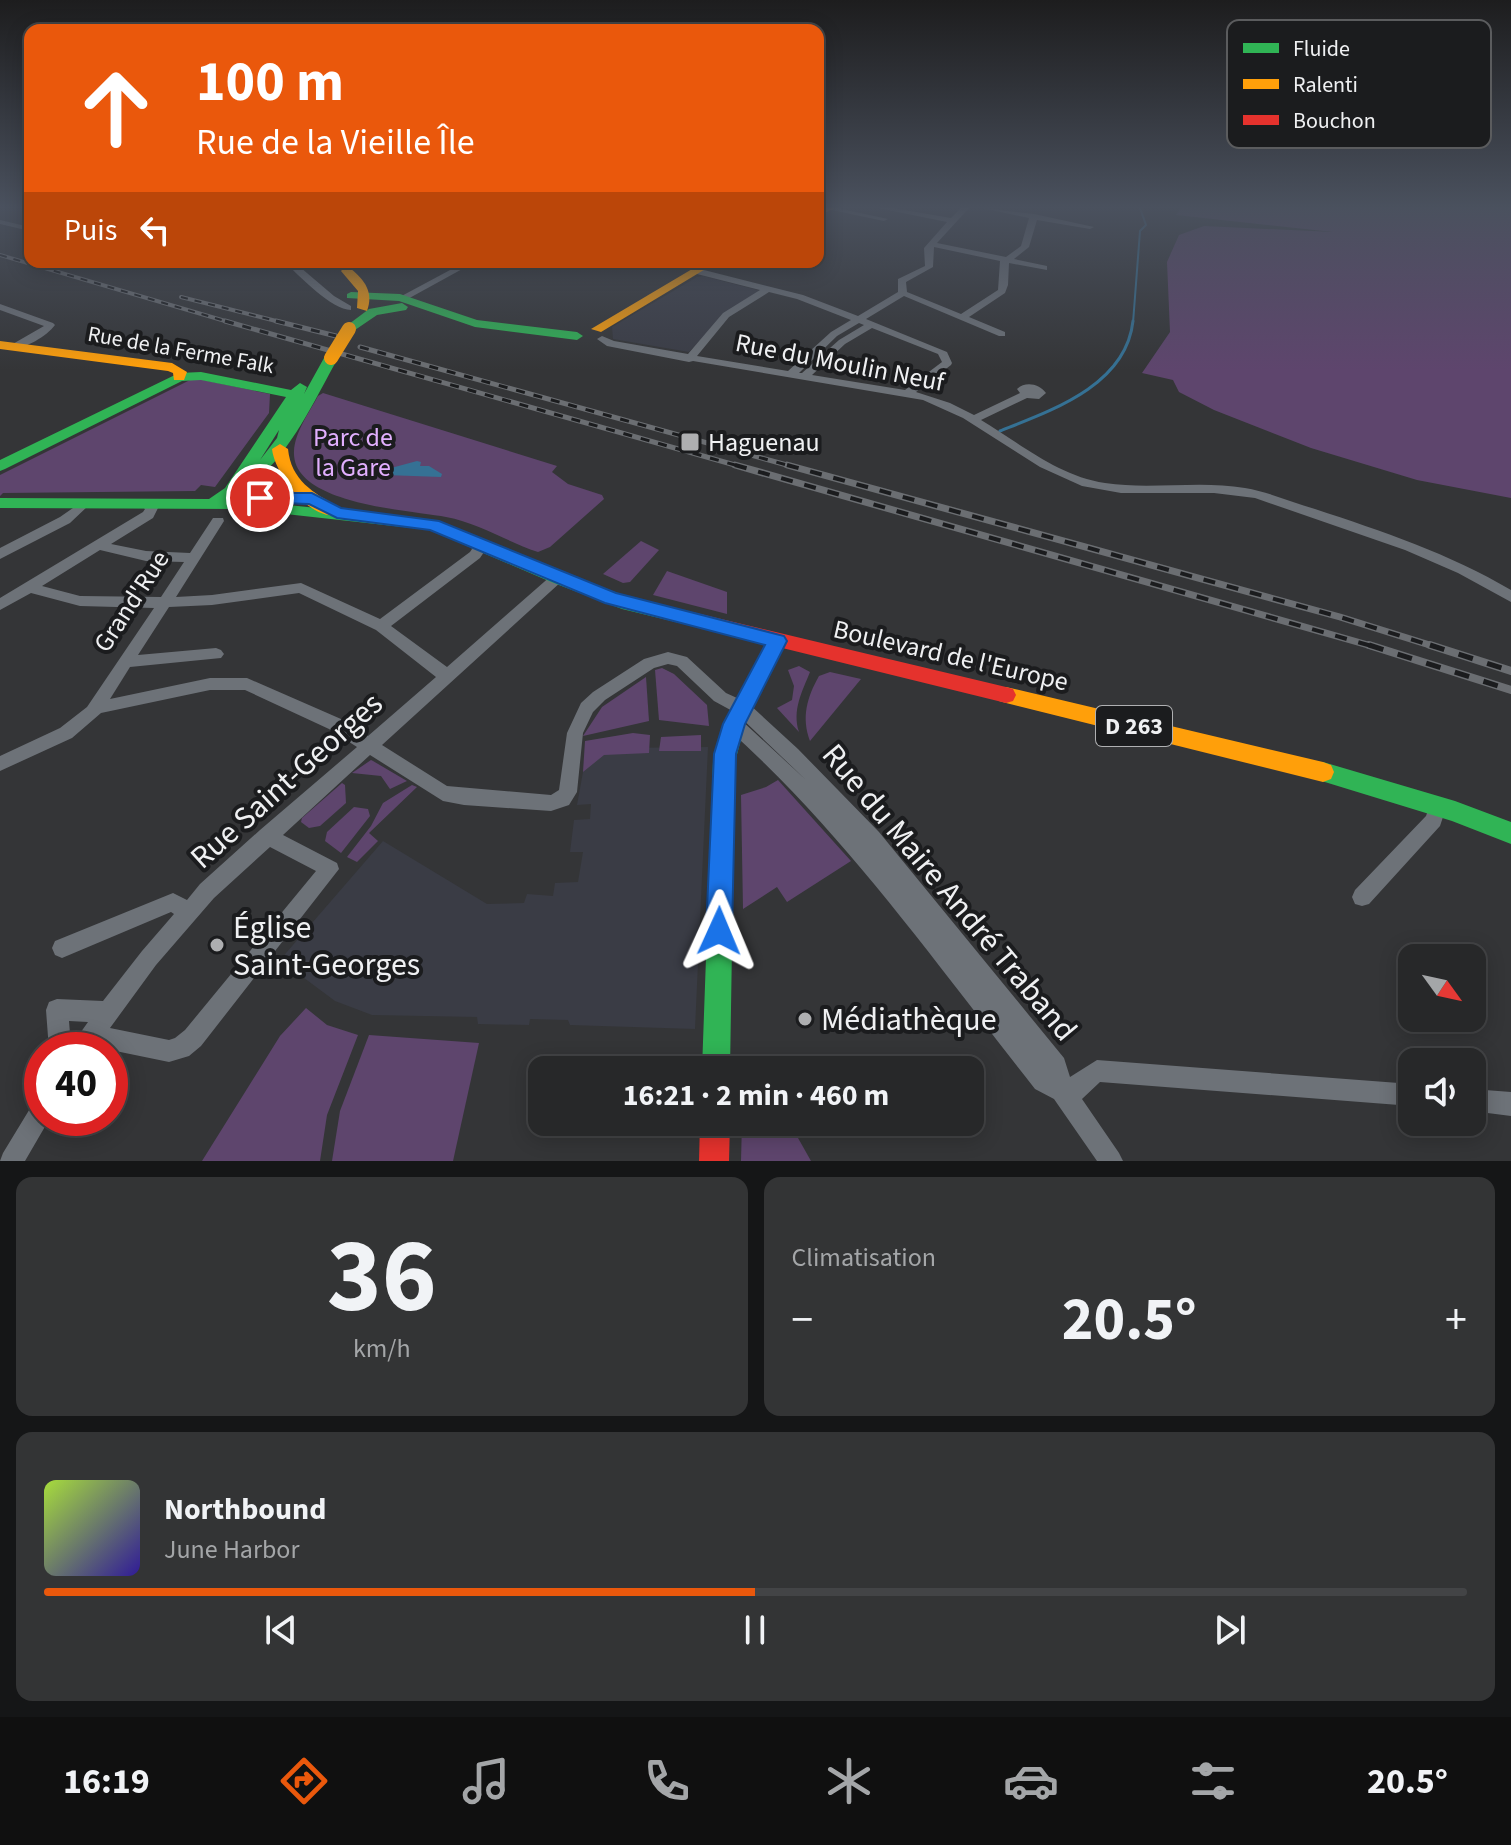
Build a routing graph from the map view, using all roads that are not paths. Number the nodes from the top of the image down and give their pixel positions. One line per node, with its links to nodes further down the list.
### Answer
1 (929, 262): 11 (street)
2 (1005, 262): 16 (street)
3 (1016, 262): 9 (street)
4 (296, 268): 14 (street)
5 (348, 268): 14 (main road)
6 (459, 268): 12 (street)
7 (701, 268): 19 (main road)
8 (710, 268): 10 (street)
9 (1044, 268)
10 (768, 289): 17 (street); 25 (street)
11 (903, 293): 16 (street); 17 (street)
12 (401, 298): 14 (main road); 15 (main road)
13 (0, 307): 22 (street)
14 (354, 311): 15 (main road); 24 (main road, bridge)
15 (435, 311): 19 (main road)
16 (962, 317): 20 (street)
17 (859, 319): 18 (street); 21 (street)
18 (872, 324): 23 (street); 30 (street)
19 (600, 334): 25 (street, Rue du Moulin Neuf)
20 (1002, 334)
21 (823, 342): 23 (street); 26 (street)
22 (6, 347): 27 (main road, Rue de la Ferme Falk)
23 (837, 347): 28 (street)
24 (328, 356): 29 (main road); 33 (main road)
25 (689, 359): 26 (street, Rue du Moulin Neuf)
26 (790, 375): 28 (street, Rue du Moulin Neuf)
27 (179, 377): 29 (main road, Rue de la Ferme Falk); 34 (main road)
28 (804, 377): 30 (street, Rue du Moulin Neuf)
29 (295, 394): 33 (main road, Rue de la Ferme Falk); 35 (main road)
30 (907, 394): 32 (street, Rue du Moulin Neuf)
31 (1025, 395): 32 (street)
32 (972, 420): 48 (street, Rue du Moulin Neuf)
33 (282, 444): 35 (main road); 36 (main road)
34 (0, 466)
35 (236, 499): 36 (main road); 39 (main road); 40 (main road, D 263); 41 (main road)
36 (312, 499): 40 (main road)
37 (0, 503): 38 (main road)
38 (83, 505): 39 (main road); 44 (street)
39 (146, 505): 42 (street)
40 (337, 512): 43 (main road, D 263)
41 (218, 521): 45 (street, Grand'Rue)
42 (96, 545): 45 (street); 47 (street)
43 (472, 553): 46 (main road, D 263); 51 (street)
44 (0, 554)
45 (192, 558): 49 (street, Grand'Rue)
46 (557, 578): 52 (main road, D 263); 55 (street, Rue Saint-Georges)
47 (28, 587): 49 (street); 50 (street)
48 (1511, 597)
49 (163, 603): 51 (street); 54 (street, Grand'Rue)
50 (0, 605)
51 (381, 626): 55 (street)
52 (777, 641): 57 (main road); 60 (main road, Boulevard de l'Europe / D 263)
53 (216, 654): 54 (street)
54 (124, 662): 56 (street, Grand'Rue)
55 (448, 677): 58 (street, Rue Saint-Georges)
56 (95, 709): 58 (street, Rue du Maire André Traband); 59 (street)
57 (738, 716): 58 (street, Rue du Maire André Traband); 70 (main road); 71 (street, Rue du Maire André Traband)
58 (369, 745): 62 (street, Rue Saint-Georges)
59 (0, 764)
60 (1438, 805): 61 (main road, Boulevard de l'Europe / D 263); 63 (street)
61 (1511, 833)
62 (267, 836): 64 (street, Rue Saint-Georges); 69 (street)
63 (1362, 897)
64 (187, 912): 65 (street); 66 (street, Rue Saint-Georges)
65 (62, 948)
66 (107, 1012): 67 (street); 68 (street, Rue Saint-Georges)
67 (59, 1032)
68 (93, 1032)
69 (128, 1047)
70 (716, 1056)
71 (1065, 1094): 72 (street); 79 (street, Rue du Maire André Traband)
72 (1398, 1094)
73 (1486, 1101): 74 (street)
74 (1511, 1104)
75 (26, 1136): 77 (street)
76 (715, 1136): 78 (main road)
77 (11, 1161)
78 (714, 1161)
79 (1111, 1161)

